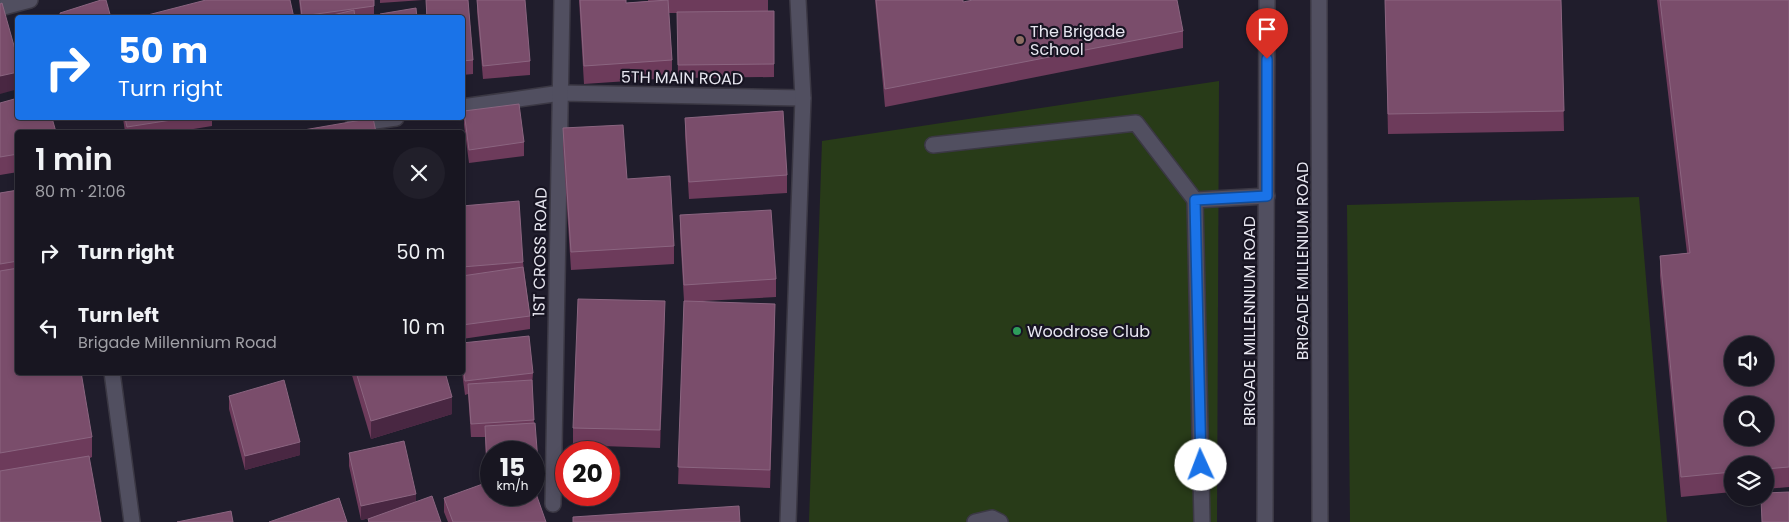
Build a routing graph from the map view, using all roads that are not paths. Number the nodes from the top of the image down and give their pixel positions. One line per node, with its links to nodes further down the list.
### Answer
1 (30, 0): 6 (street)
2 (562, 0): 7 (street, 1ST CROSS ROAD)
3 (798, 0): 8 (street)
4 (1268, 0): 13 (street, BRIGADE MILLENNIUM ROAD)
5 (1318, 0): 23 (street, BRIGADE MILLENIUM ROAD)
6 (0, 8)
7 (561, 93): 8 (street, 5TH MAIN ROAD); 9 (street, 5TH MAIN ROAD); 16 (street, 1ST CROSS ROAD)
8 (803, 98): 18 (street)
9 (465, 108)
10 (382, 120): 11 (street)
11 (341, 126)
12 (933, 145): 14 (street)
13 (1267, 196): 14 (street); 22 (street, BRIGADE MILLENNIUM ROAD)
14 (1195, 200): 21 (street)
15 (112, 375): 17 (street)
16 (553, 504)
17 (132, 522)
18 (788, 522)
19 (975, 522): 20 (street)
20 (1000, 522)
21 (1202, 522)
22 (1266, 522)
23 (1320, 522)

